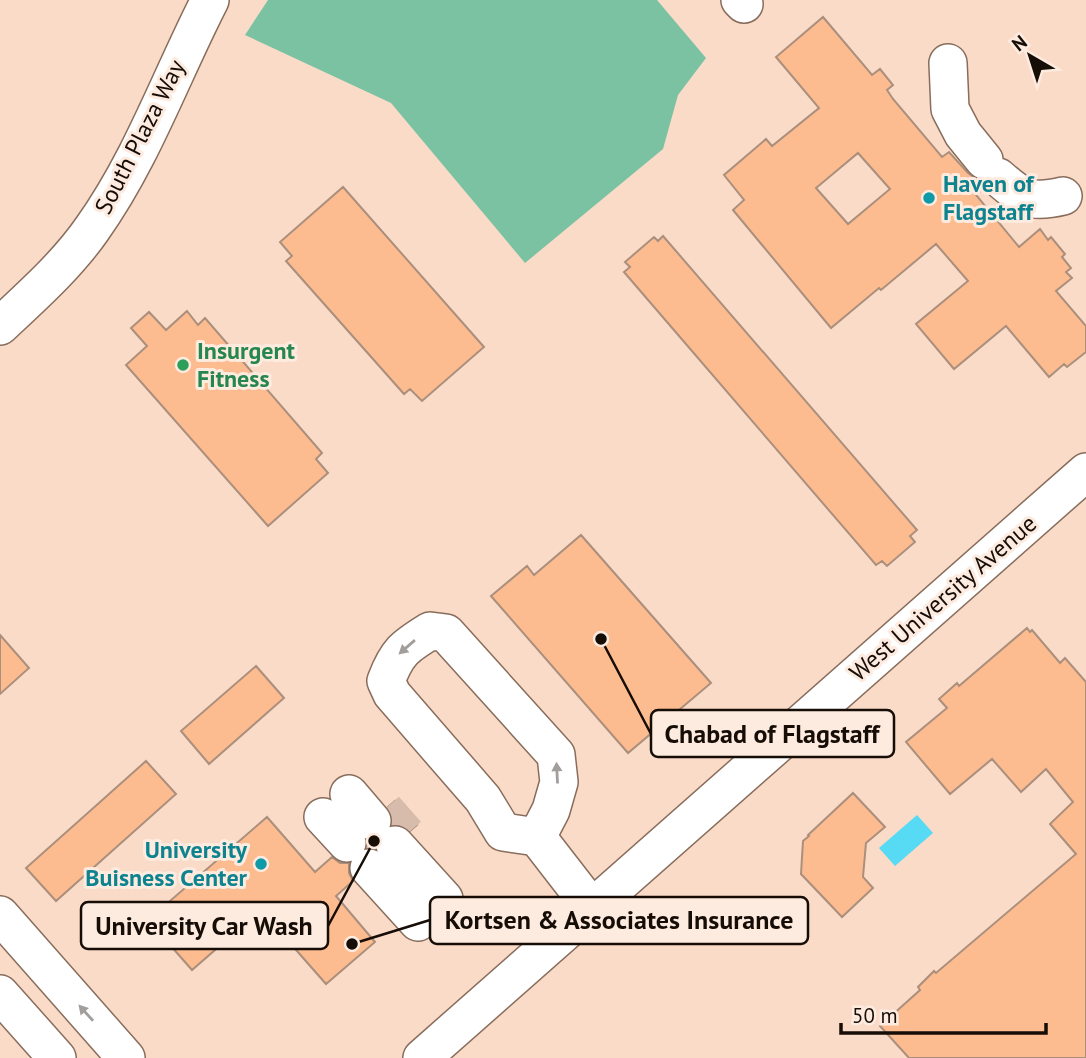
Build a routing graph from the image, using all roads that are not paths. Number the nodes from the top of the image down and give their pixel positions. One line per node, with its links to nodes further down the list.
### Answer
1 (210, 0): 4 (street, South Plaza Way)
2 (948, 63): 3 (street)
3 (1063, 196)
4 (0, 326)
5 (1086, 472): 8 (street, West University Avenue)
6 (537, 837): 6 (street, one-way to 6); 8 (street)
7 (437, 905): 7 (street)
8 (592, 908): 13 (street, West University Avenue)
9 (0, 915): 12 (street, one-way to 9)
10 (0, 994): 11 (street)
11 (57, 1058)
12 (126, 1058)
13 (422, 1058)

